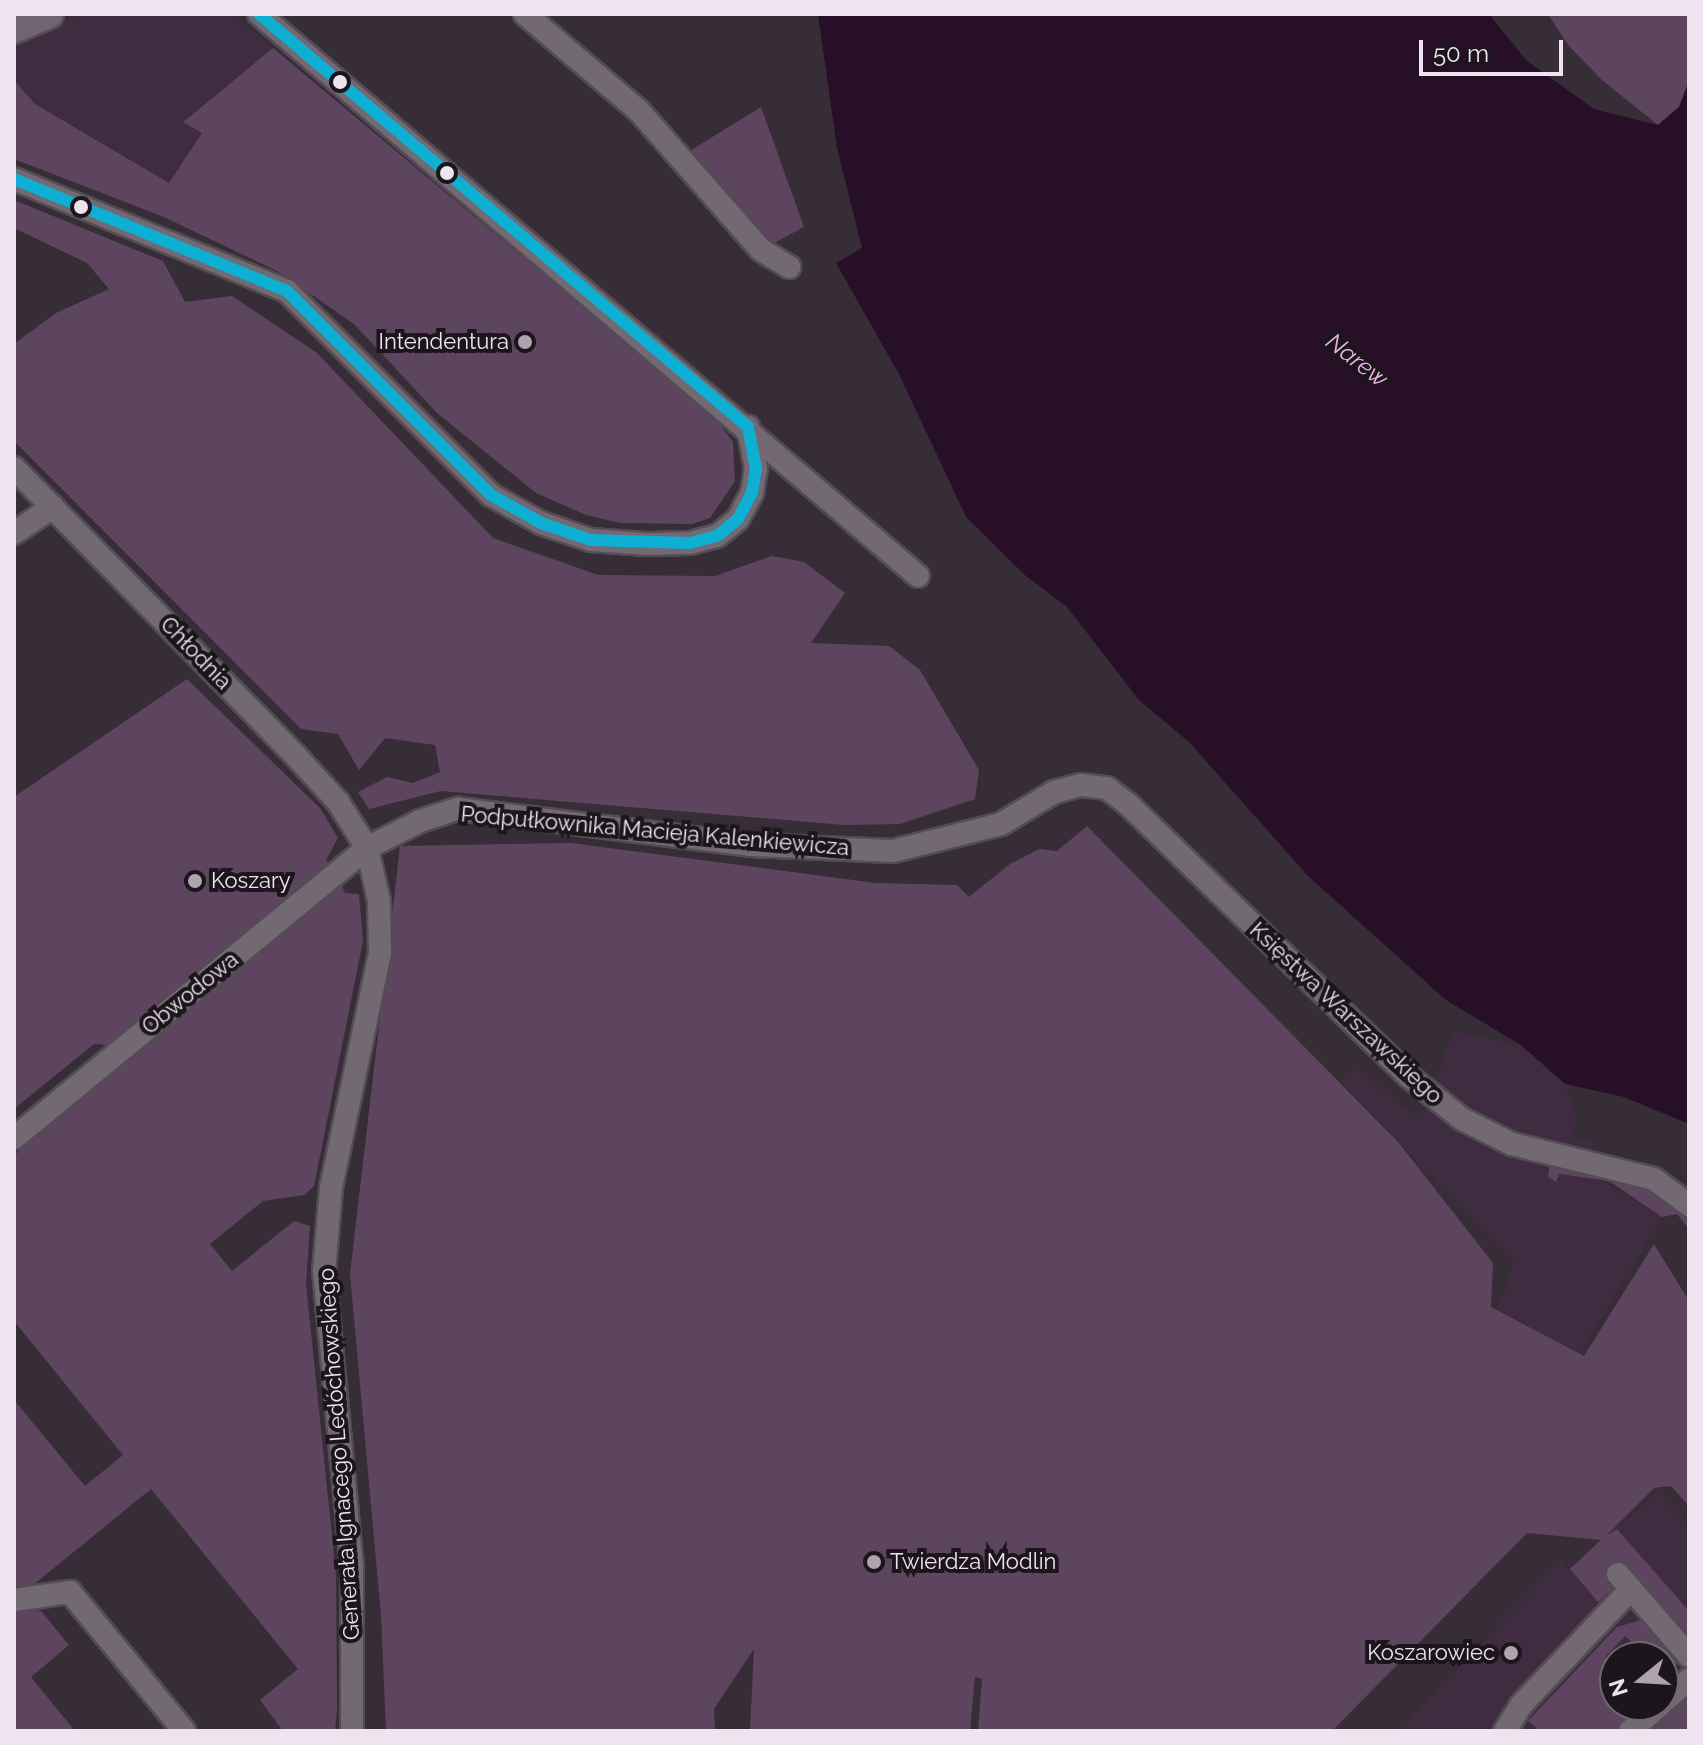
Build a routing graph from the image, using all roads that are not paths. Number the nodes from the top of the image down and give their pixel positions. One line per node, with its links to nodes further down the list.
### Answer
1 (49, 14): 4 (main road)
2 (525, 14): 6 (street)
3 (271, 17): 7 (street)
4 (14, 29)
5 (14, 179): 7 (street)
6 (789, 267)
7 (748, 427): 11 (street)
8 (14, 468): 9 (street, Chłodnia)
9 (53, 507): 10 (street); 13 (street, Chłodnia)
10 (14, 533)
11 (918, 576)
12 (1081, 785): 13 (street, Podpułkownika Macieja Kalenkiewicza); 15 (street, Księstwa Warszawskiego)
13 (367, 848): 14 (street, Obwodowa); 19 (street, Generała Ignacego Ledóchowskiego)
14 (14, 1138)
15 (1689, 1205)
16 (14, 1600): 18 (street)
17 (1689, 1656): 20 (street)
18 (184, 1731)
19 (352, 1731)
20 (1505, 1731)

